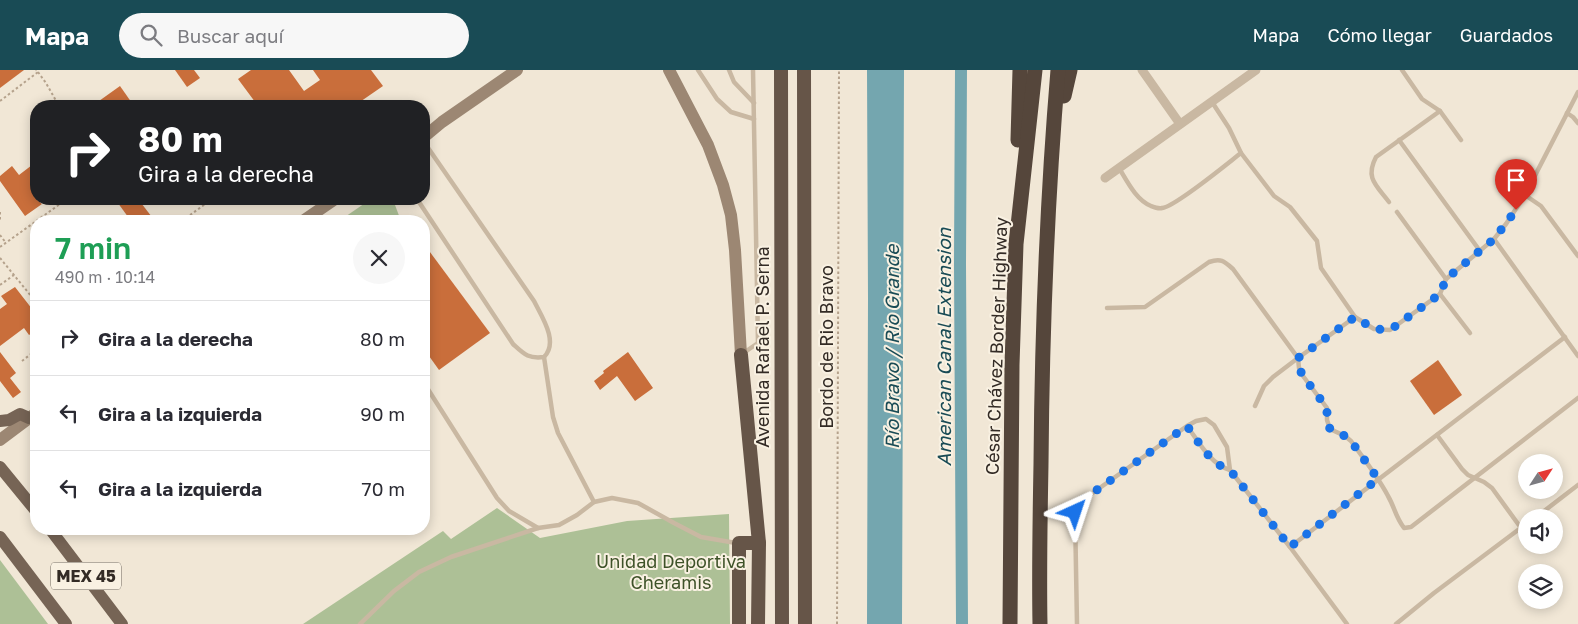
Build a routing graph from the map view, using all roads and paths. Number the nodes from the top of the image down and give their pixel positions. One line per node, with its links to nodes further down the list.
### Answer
1 (517, 70): 27 (main road)
2 (669, 70): 66 (main road)
3 (698, 70): 24 (lane)
4 (729, 70): 21 (lane)
5 (754, 70): 21 (lane)
6 (781, 70): 101 (highway, Avenida Rafael P. Serna)
7 (804, 70): 102 (highway)
8 (839, 70): 103 (path, Bordo de Rio Bravo)
9 (1020, 70): 48 (highway)
10 (1035, 70): 48 (highway, César Chávez Border Highway)
11 (1058, 70): 31 (highway)
12 (1070, 70): 31 (highway)
13 (1142, 70): 26 (street)
14 (1255, 70): 20 (street)
15 (1402, 70): 22 (lane)
16 (37, 71): 18 (path); 19 (path)
17 (1578, 92): 23 (lane)
18 (56, 100)
19 (0, 101)
20 (1212, 102): 26 (street); 32 (lane)
21 (754, 103): 24 (lane)
22 (1440, 112): 28 (lane); 29 (lane)
23 (1568, 113): 25 (lane); 35 (lane)
24 (754, 119): 66 (lane)
25 (1578, 123)
26 (1180, 124): 33 (street)
27 (430, 132)
28 (1399, 140): 36 (lane); 53 (lane)
29 (1461, 140)
30 (430, 151): 68 (lane)
31 (1051, 151): 105 (highway)
32 (1241, 152): 33 (lane); 62 (lane)
33 (1119, 168): 34 (street)
34 (1105, 178)
35 (1525, 195): 50 (lane); 54 (lane)
36 (1389, 202)
37 (59, 205): 42 (path)
38 (204, 205): 43 (path)
39 (326, 205): 44 (main road)
40 (0, 212): 46 (path)
41 (1397, 212): 57 (lane)
42 (45, 215)
43 (190, 215)
44 (312, 215)
45 (430, 219): 68 (lane)
46 (0, 221)
47 (30, 226): 51 (path)
48 (1016, 229): 104 (highway, César Chávez Border Highway)
49 (0, 235): 51 (path)
50 (1494, 239): 53 (lane); 64 (lane)
51 (6, 243): 52 (path)
52 (0, 247)
53 (1480, 251): 57 (lane)
54 (1578, 256)
55 (0, 258): 56 (path)
56 (14, 275): 58 (path); 60 (path)
57 (1446, 279): 59 (lane)
58 (0, 285)
59 (1440, 294): 62 (lane); 63 (lane)
60 (30, 295)
61 (1107, 308): 69 (lane)
62 (1355, 317): 69 (lane)
63 (1470, 333)
64 (1565, 336): 67 (lane); 78 (lane)
65 (30, 355): 70 (path)
66 (741, 355): 94 (highway)
67 (1578, 356)
68 (544, 357): 85 (lane)
69 (1298, 358): 73 (lane); 83 (lane)
70 (22, 361)
71 (430, 392): 89 (lane)
72 (1578, 398): 82 (lane)
73 (1255, 406)
74 (30, 415): 76 (main road)
75 (30, 417): 79 (main road)
76 (0, 421)
77 (1187, 426): 81 (lane); 81 (lane); 106 (lane)
78 (1436, 434): 82 (lane); 83 (lane)
79 (0, 440)
80 (0, 467): 86 (main road)
81 (1230, 470): 95 (lane)
82 (1476, 477): 83 (lane); 88 (lane)
83 (1378, 479): 95 (lane)
84 (1578, 486): 87 (lane)
85 (594, 502): 89 (lane); 93 (lane)
86 (30, 504)
87 (1547, 509)
88 (1518, 524)
89 (538, 528): 98 (lane)
90 (1518, 530): 108 (lane)
91 (55, 535): 97 (main road, MEX 45)
92 (0, 537): 96 (main road, MEX 45)
93 (739, 543): 94 (highway); 99 (highway)
94 (759, 543): 100 (highway)
95 (1290, 547): 107 (lane)
96 (66, 624)
97 (122, 624)
98 (360, 624)
99 (739, 624)
100 (758, 624)
101 (782, 624)
102 (805, 624)
103 (837, 624)
104 (1010, 624)
105 (1040, 624)
106 (1077, 624)
107 (1347, 624)
108 (1396, 624)

